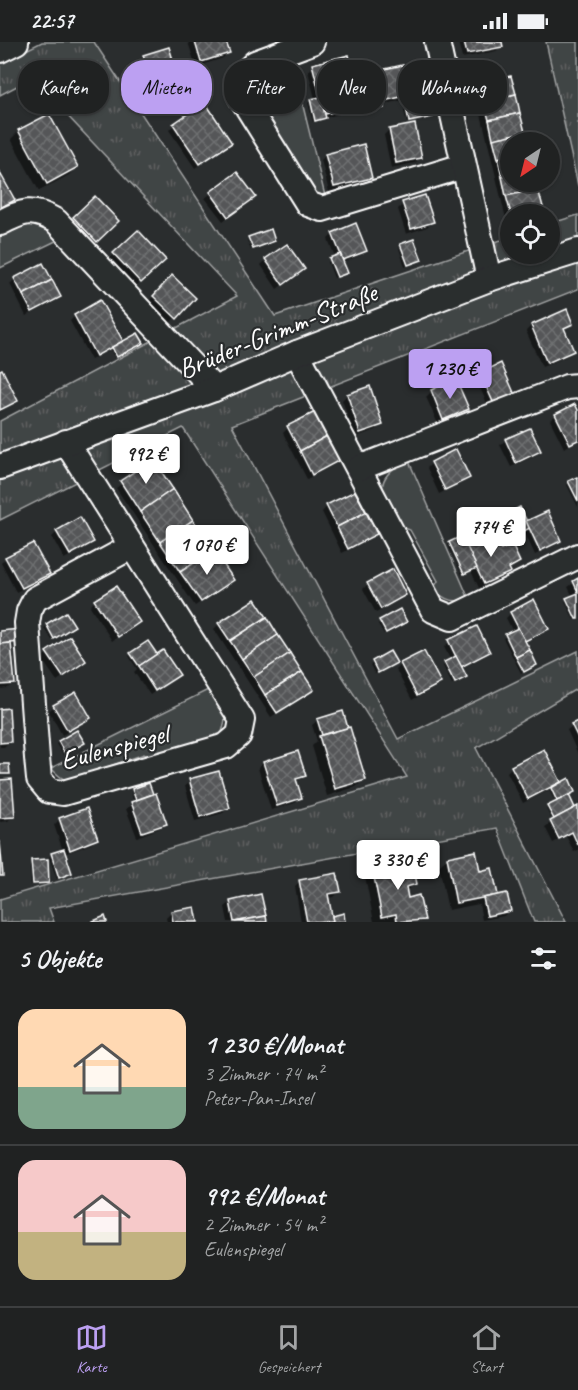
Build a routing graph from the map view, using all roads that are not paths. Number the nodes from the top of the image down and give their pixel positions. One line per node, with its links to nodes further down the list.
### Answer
1 (16, 42): 4 (street)
2 (312, 42): 5 (street)
3 (437, 42): 5 (street)
4 (0, 50)
5 (463, 166): 8 (street)
6 (0, 223): 11 (street)
7 (578, 251): 8 (street, Brüder-Grimm-Straße)
8 (489, 279): 9 (street, Brüder-Grimm-Straße)
9 (297, 353): 11 (street, Brüder-Grimm-Straße); 14 (street)
10 (578, 386): 14 (street)
11 (214, 389): 12 (street, Brüder-Grimm-Straße)
12 (66, 442): 13 (street, Brüder-Grimm-Straße); 15 (street, Eulenspiegel)
13 (0, 467)
14 (359, 468): 16 (street)
15 (131, 547): 15 (street, Eulenspiegel)
16 (578, 556)

